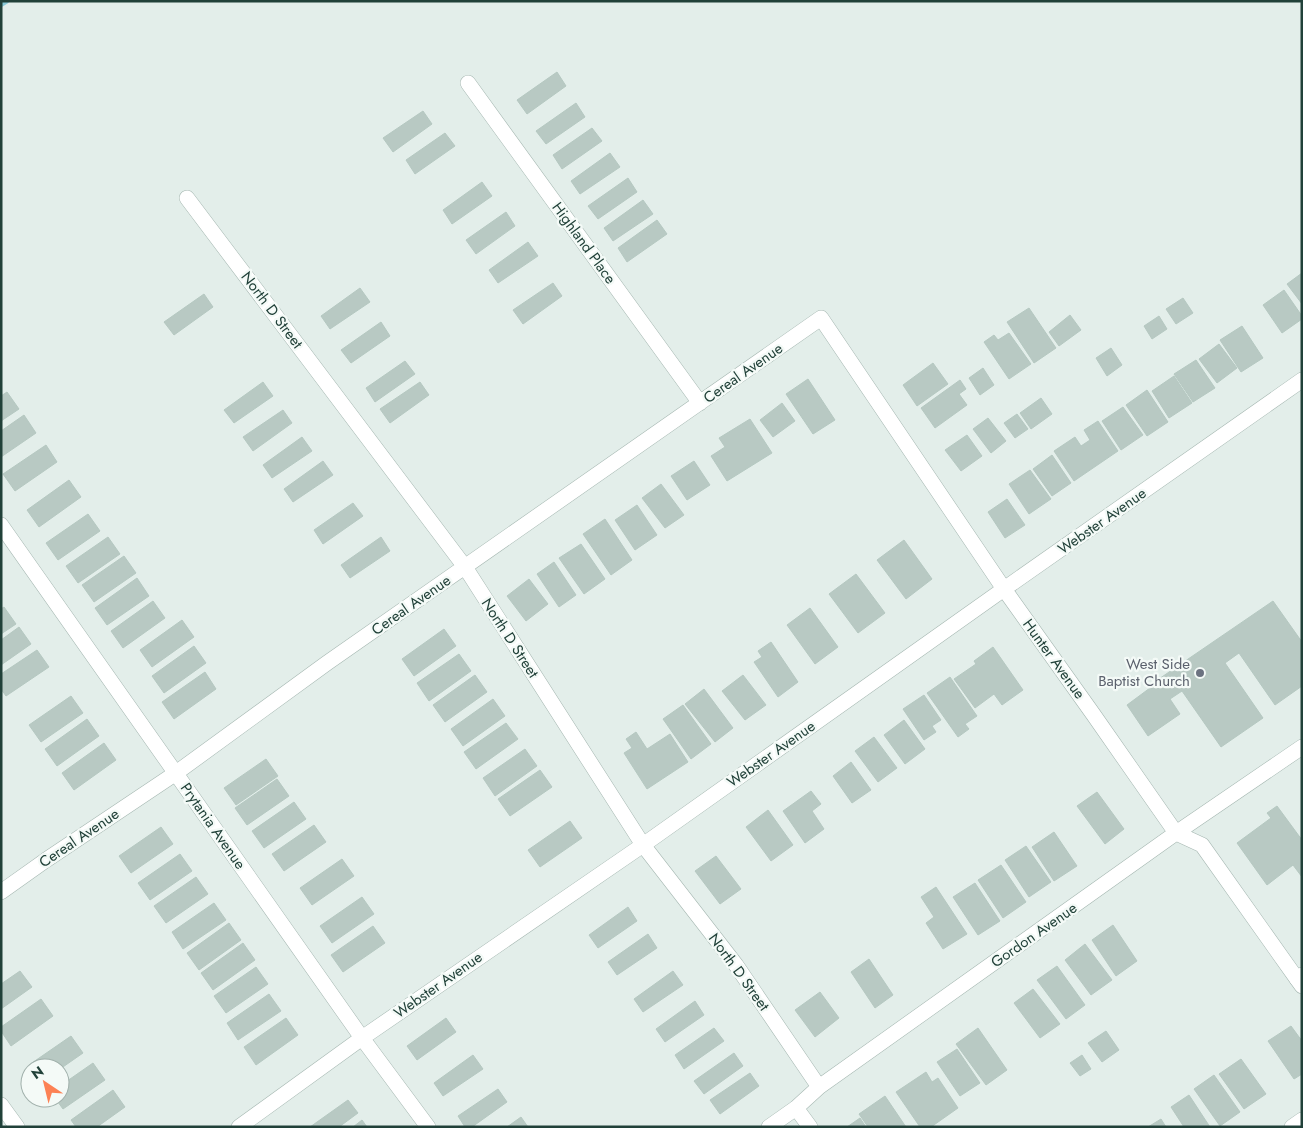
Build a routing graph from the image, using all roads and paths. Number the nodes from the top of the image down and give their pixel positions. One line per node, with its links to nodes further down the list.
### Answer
1 (468, 83): 5 (street, Highland Place)
2 (187, 198): 7 (street, North D Street)
3 (821, 318): 5 (street, Cereal Avenue); 8 (street, Hunter Avenue)
4 (1302, 380): 8 (street, Webster Avenue)
5 (700, 402): 7 (street, Cereal Avenue)
6 (1, 524): 10 (street, Prytania Avenue)
7 (465, 567): 10 (street, Cereal Avenue); 12 (street, North D Street)
8 (1004, 589): 11 (street, Hunter Avenue); 12 (street, Webster Avenue)
9 (1302, 747): 11 (street, Gordon Avenue)
10 (176, 773): 13 (street, Cereal Avenue); 15 (street, Prytania Avenue)
11 (1176, 833): 14 (street); 16 (street, Gordon Avenue)
12 (643, 845): 15 (street, Webster Avenue); 16 (street, North D Street)
13 (1, 892)
14 (1300, 980)
15 (362, 1038): 21 (street, Webster Avenue); 22 (street, Prytania Avenue)
16 (819, 1087): 18 (street, Gordon Avenue)
17 (1, 1105): 20 (street)
18 (796, 1108): 23 (street, Gordon Avenue); 24 (street)
19 (1302, 1120): 25 (street)
20 (17, 1127)
21 (239, 1127)
22 (428, 1127)
23 (769, 1127)
24 (810, 1127)
25 (1292, 1127)

